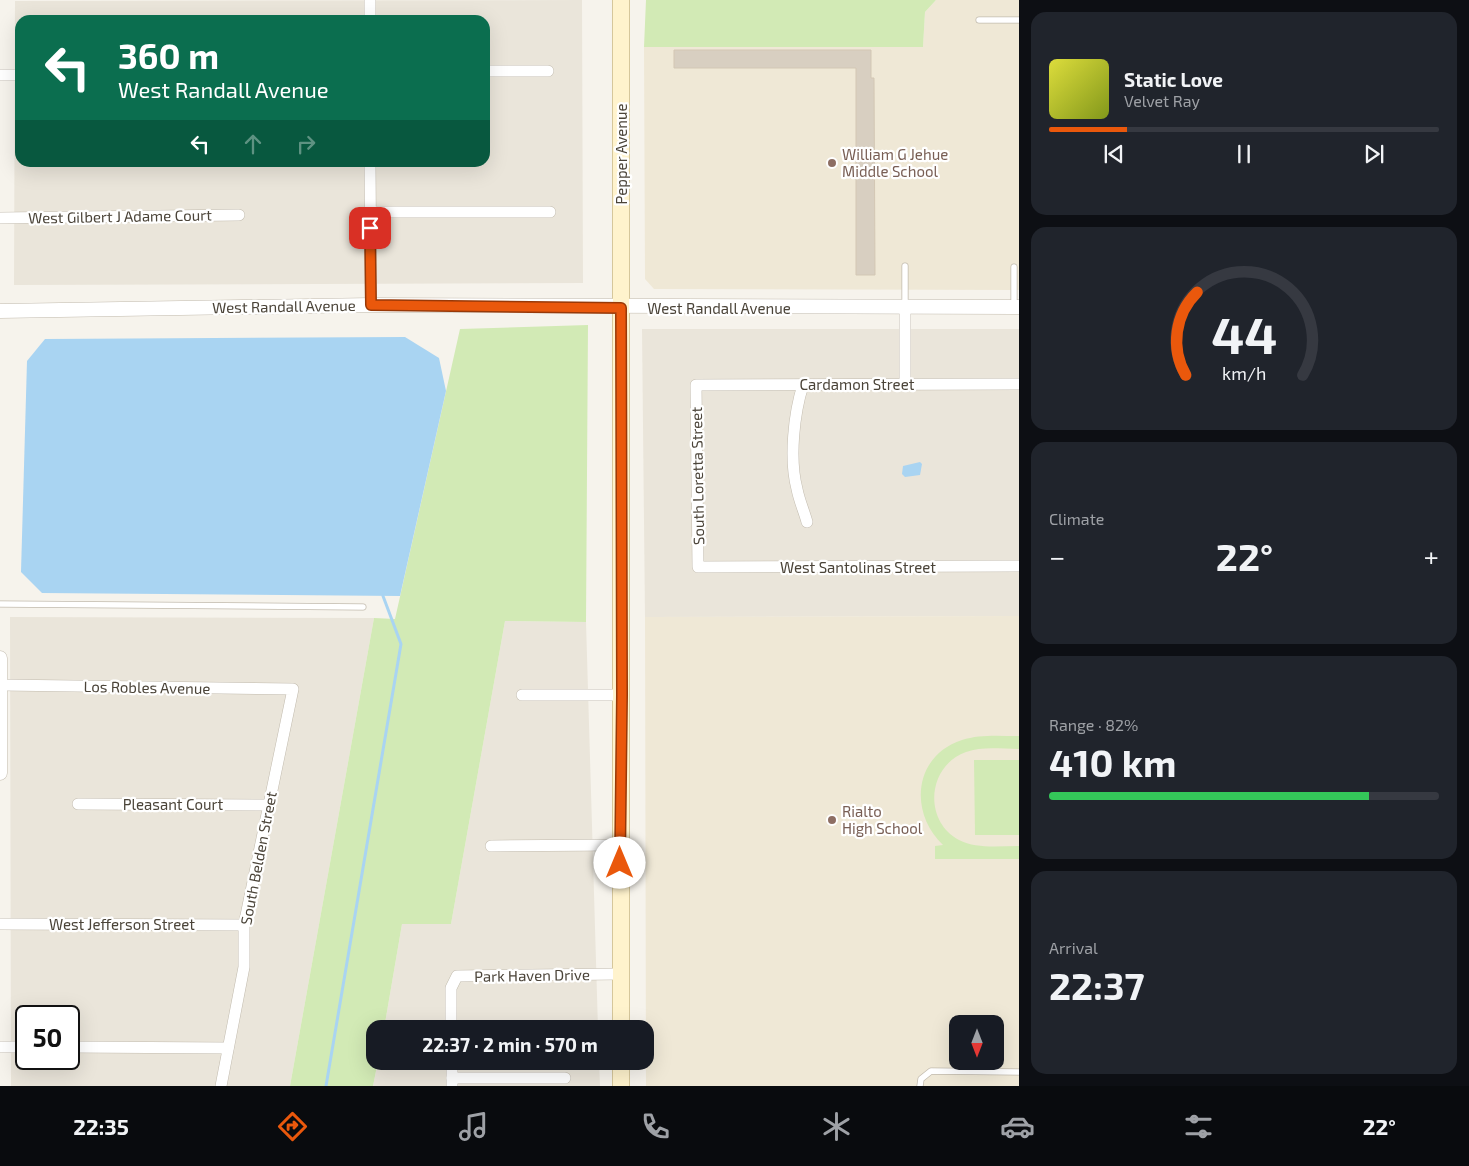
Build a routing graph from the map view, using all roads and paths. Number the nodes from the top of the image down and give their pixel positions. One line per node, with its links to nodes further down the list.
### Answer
1 (370, 0): 3 (street)
2 (621, 0): 19 (main road, Pepper Avenue)
3 (370, 15)
4 (979, 20): 5 (lane)
5 (1019, 20)
6 (490, 71): 7 (street)
7 (548, 72)
8 (0, 75): 9 (street)
9 (15, 75)
10 (370, 167): 11 (street)
11 (370, 212): 12 (street); 17 (street)
12 (550, 212)
13 (239, 215): 14 (street, West Gilbert J Adame Court)
14 (0, 218)
15 (905, 266): 20 (lane)
16 (1014, 266): 18 (lane)
17 (371, 305): 19 (street, West Randall Avenue); 21 (street, West Randall Avenue)
18 (1017, 307): 20 (street, West Randall Avenue)
19 (621, 308): 20 (street, West Randall Avenue); 35 (main road, Pepper Avenue)
20 (905, 308): 22 (street)
21 (0, 311)
22 (905, 384): 23 (street, Cardamon Street); 25 (street, Cardamon Street)
23 (1019, 384)
24 (696, 385): 25 (street, Cardamon Street); 28 (street, South Loretta Street)
25 (803, 385): 26 (street)
26 (807, 522)
27 (1019, 566): 28 (street, West Santolinas Street)
28 (698, 567)
29 (0, 604): 30 (lane)
30 (363, 607)
31 (0, 658): 32 (street)
32 (1, 685): 33 (street, Los Robles Avenue); 36 (street)
33 (292, 690): 39 (street, South Belden Street)
34 (522, 695): 35 (street)
35 (622, 695): 40 (main road, Pepper Avenue)
36 (0, 765): 37 (street)
37 (0, 773)
38 (78, 804): 39 (street, Pleasant Court)
39 (268, 805): 43 (street, South Belden Street)
40 (619, 845): 41 (street); 44 (main road, Pepper Avenue)
41 (491, 846)
42 (0, 924): 43 (street, West Jefferson Street)
43 (244, 925): 50 (street, South Belden Street)
44 (620, 974): 45 (street, Park Haven Drive); 46 (main road, Pepper Avenue)
45 (451, 1020)
46 (621, 1020)
47 (0, 1047): 48 (street)
48 (15, 1047)
49 (80, 1047): 50 (street)
50 (228, 1048): 55 (street, South Belden Street)
51 (621, 1070): 56 (main road)
52 (1019, 1072): 57 (lane)
53 (565, 1078): 54 (street)
54 (452, 1082)
55 (221, 1086)
56 (621, 1086)
57 (920, 1086)

